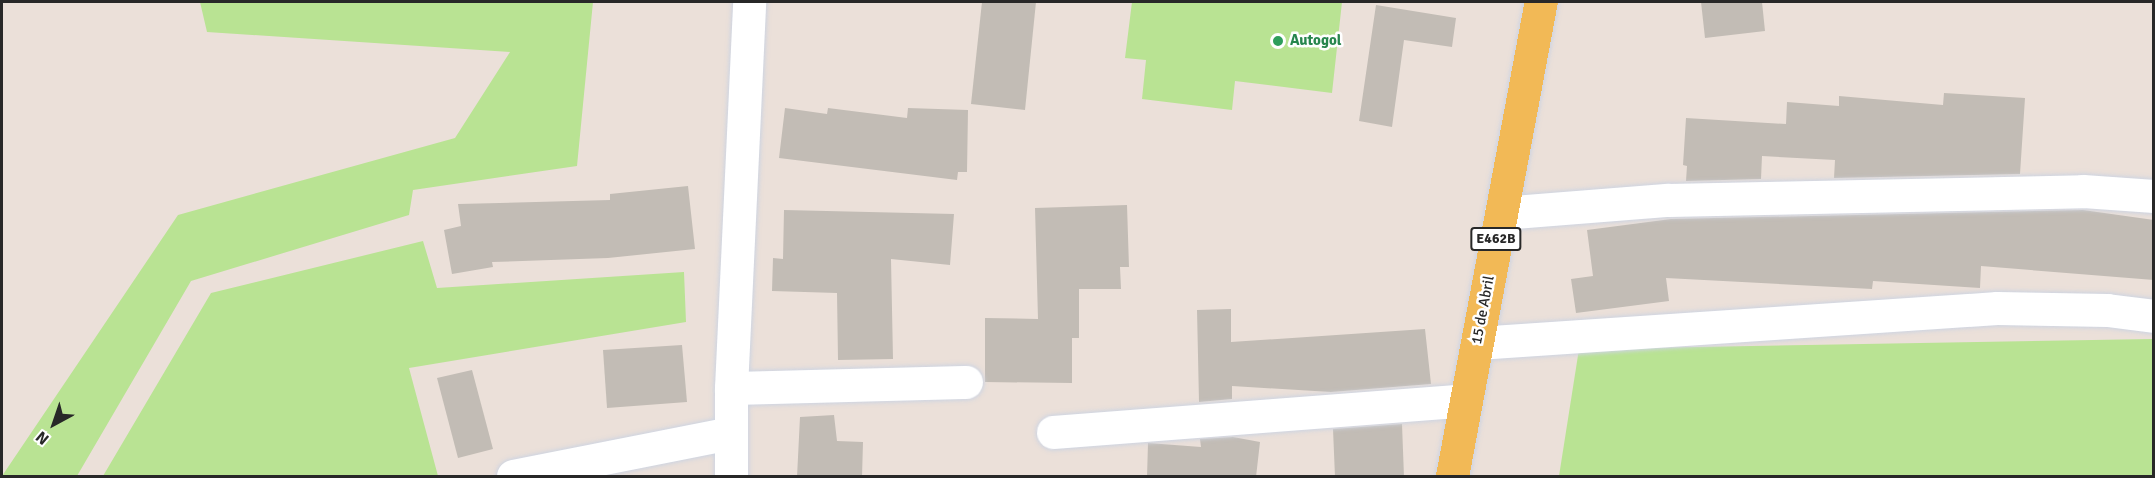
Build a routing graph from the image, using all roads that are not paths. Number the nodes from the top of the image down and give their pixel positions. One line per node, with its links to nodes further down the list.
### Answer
1 (749, 2): 8 (street)
2 (1541, 2): 4 (main road, 15 de Abril / E462B)
3 (2154, 196): 4 (street)
4 (1501, 213): 6 (main road, 15 de Abril / E462B)
5 (2154, 316): 6 (street)
6 (1477, 343): 9 (main road, 15 de Abril / E462B)
7 (966, 382): 8 (street)
8 (731, 387): 11 (street)
9 (1466, 400): 10 (street); 14 (main road, 15 de Abril / E462B)
10 (1053, 432)
11 (730, 433): 12 (street); 13 (street)
12 (513, 476)
13 (731, 477)
14 (1452, 477)

